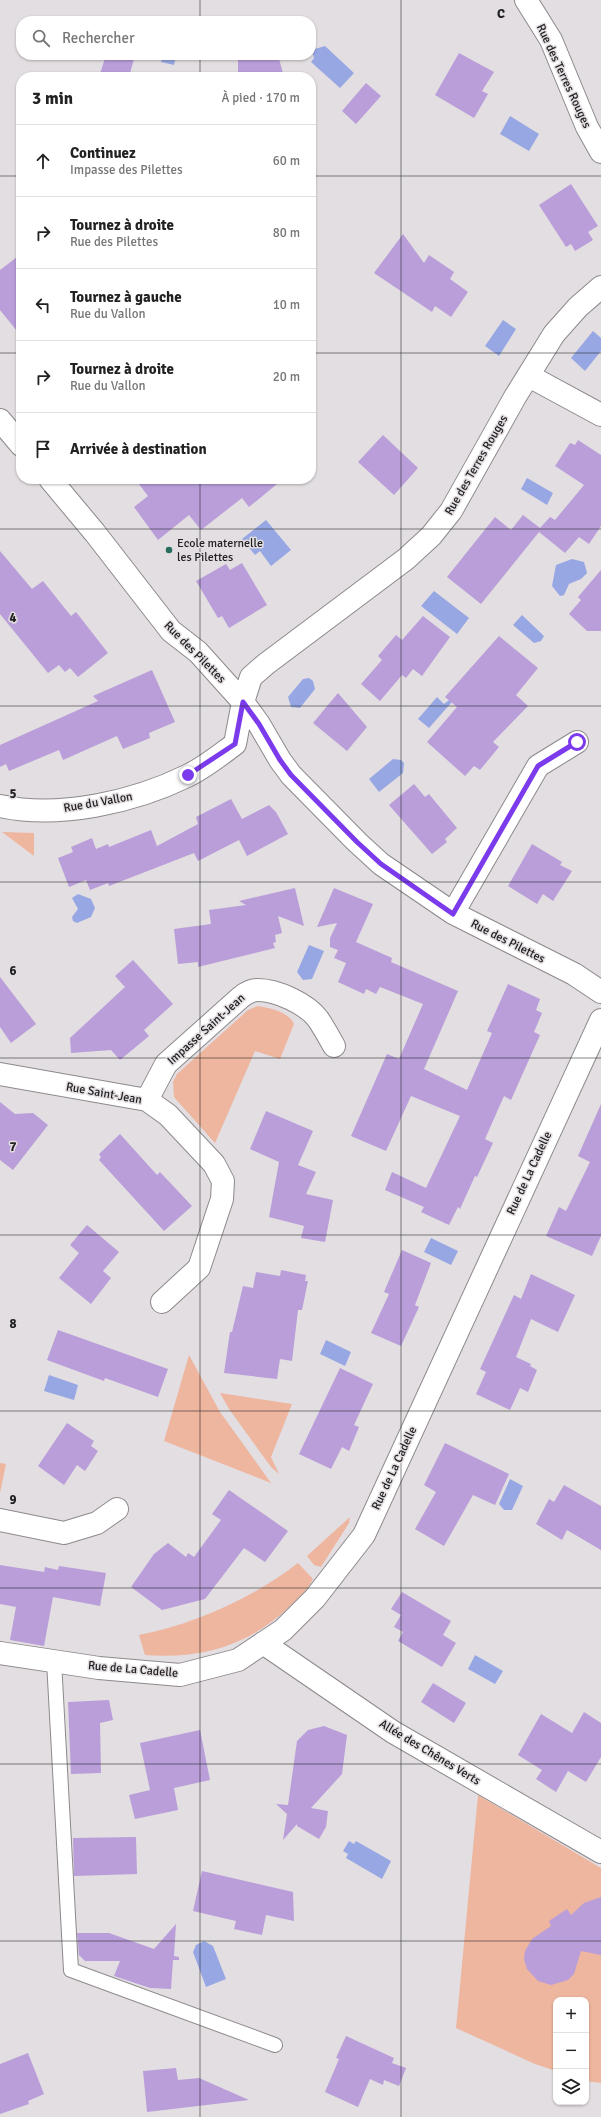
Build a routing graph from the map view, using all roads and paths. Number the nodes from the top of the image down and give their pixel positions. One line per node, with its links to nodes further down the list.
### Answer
1 (526, 0): 2 (street, Rue des Terres Rouges)
2 (601, 152)
3 (601, 287): 4 (street, Rue des Terres Rouges)
4 (529, 376): 5 (street); 9 (street, Rue des Terres Rouges)
5 (601, 415)
6 (0, 420): 7 (street)
7 (16, 439)
8 (54, 484): 9 (street, Rue des Pilettes)
9 (243, 702): 11 (street, Rue du Vallon); 12 (street, Rue des Pilettes)
10 (577, 742): 12 (street)
11 (0, 806)
12 (453, 914): 13 (street, Rue des Pilettes)
13 (601, 992)
14 (601, 1020): 21 (street, Rue de La Cadelle)
15 (334, 1046): 17 (street, Impasse Saint-Jean)
16 (0, 1074): 17 (street, Rue Saint-Jean)
17 (147, 1100): 18 (street, Rue Saint-Jean)
18 (162, 1302)
19 (118, 1509): 20 (street)
20 (0, 1520)
21 (263, 1643): 23 (street, Rue de La Cadelle); 24 (street, Allée des Chênes Verts)
22 (0, 1653): 23 (street, Rue de La Cadelle)
23 (54, 1661): 25 (lane)
24 (601, 1852)
25 (275, 2045)

